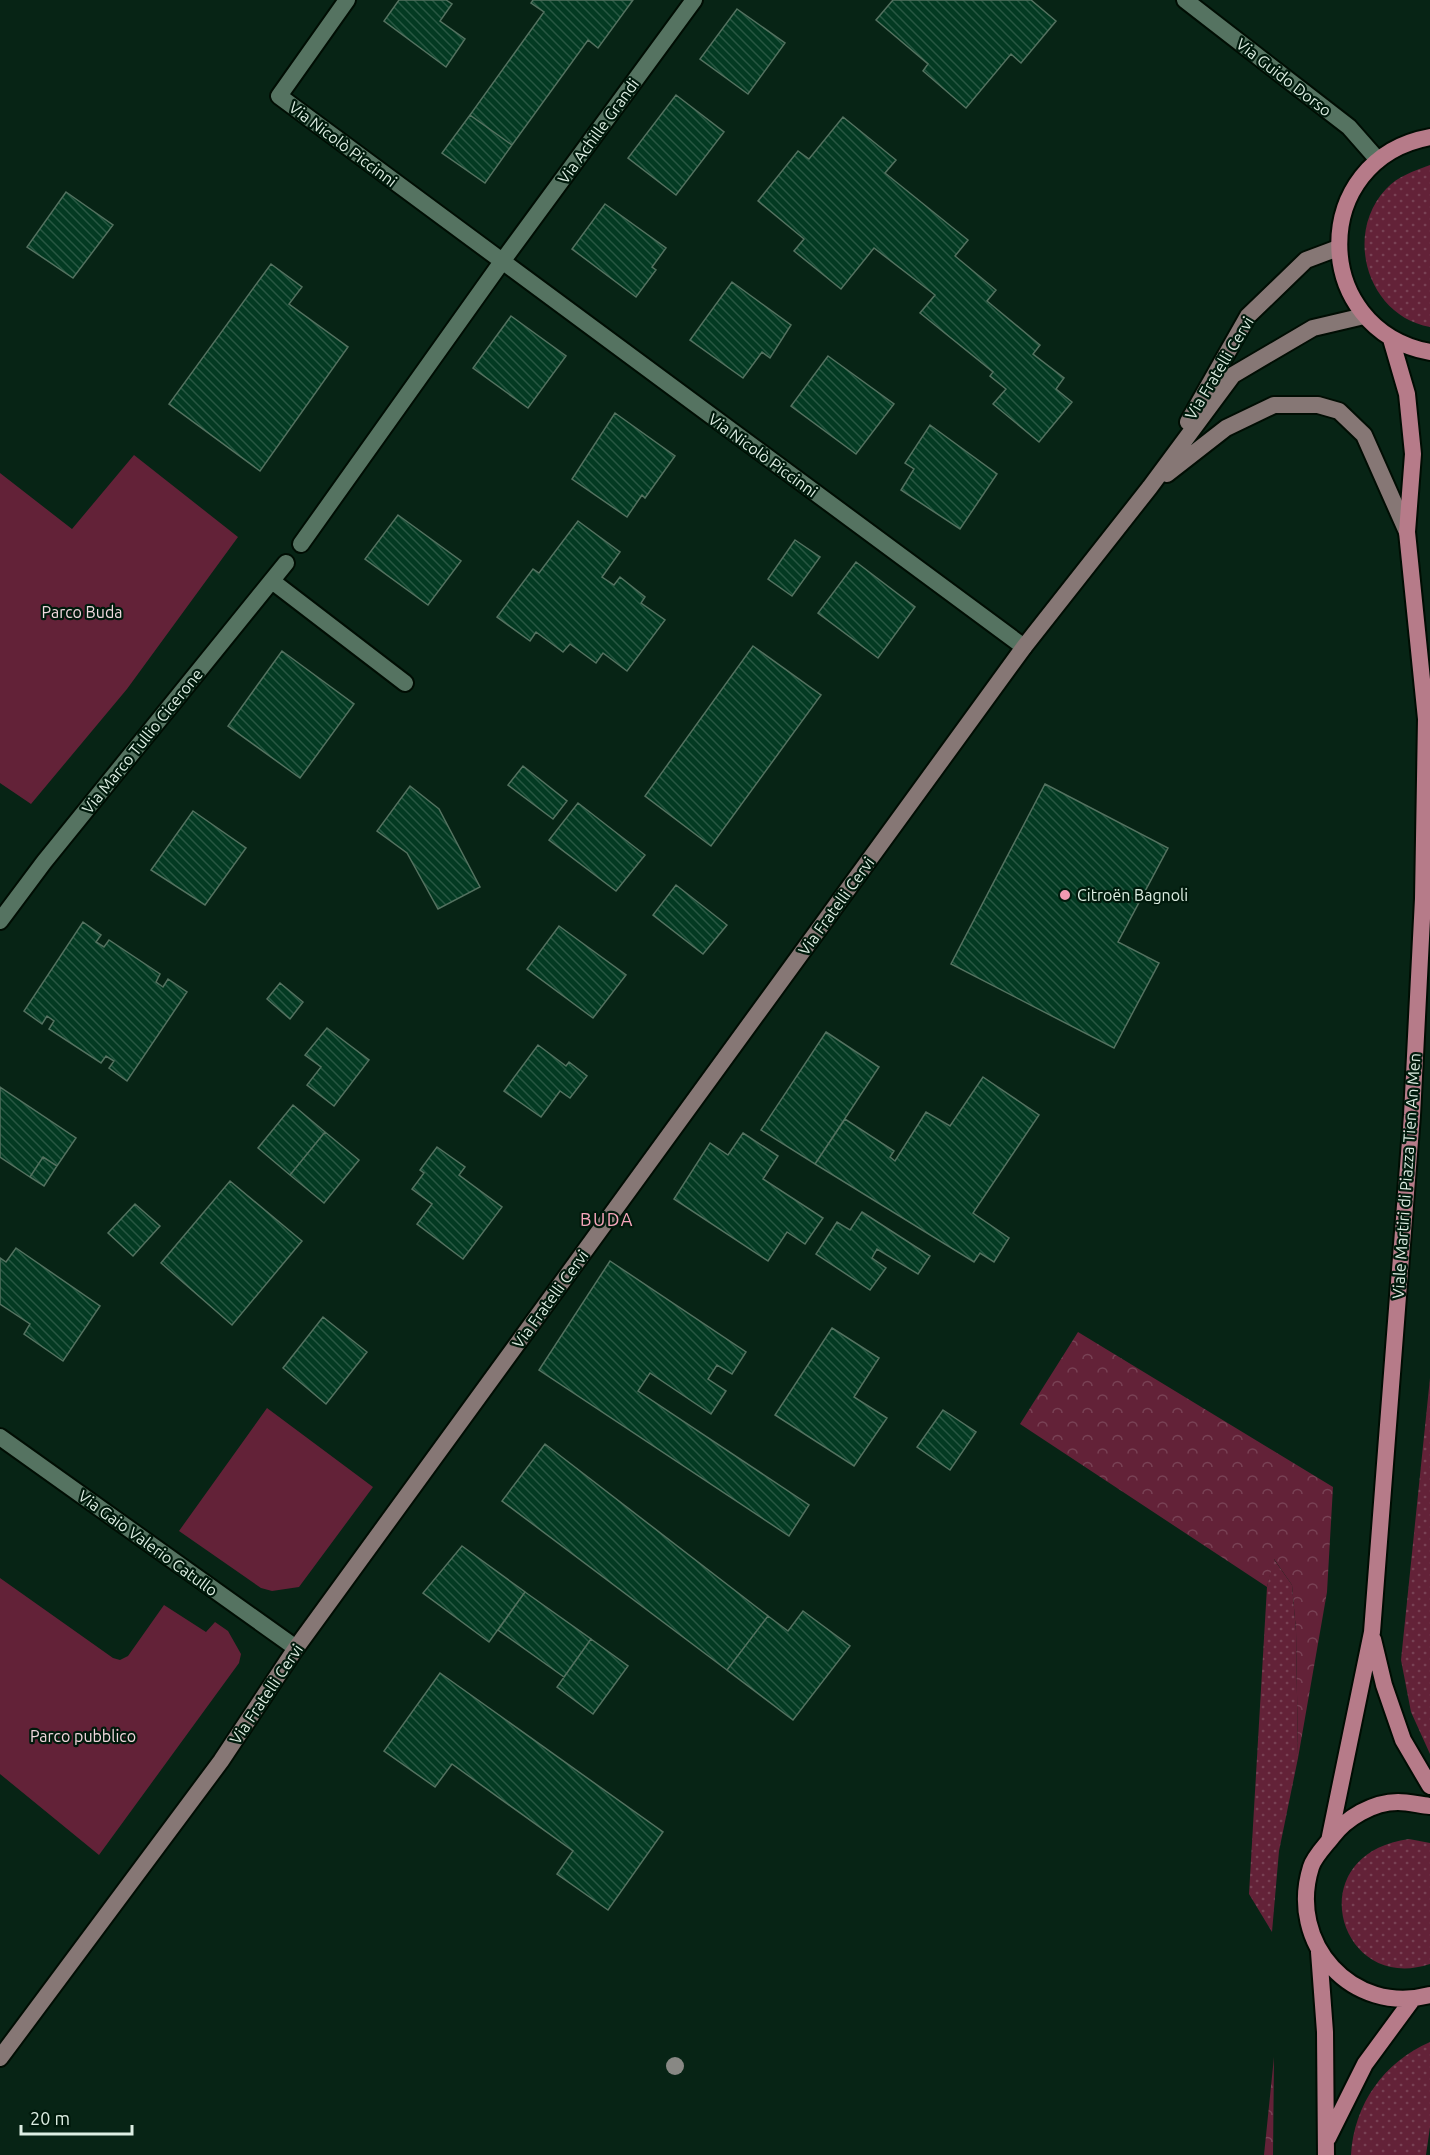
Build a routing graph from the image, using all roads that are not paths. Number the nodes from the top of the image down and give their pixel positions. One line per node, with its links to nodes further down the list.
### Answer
1 (347, 0): 7 (street, Via Nicolò Piccinni)
2 (694, 0): 7 (street, Via Achille Grandi)
3 (1185, 0): 5 (street, Via Guido Dorso)
4 (1429, 136): 5 (main road)
5 (1378, 160): 6 (main road)
6 (1338, 248): 8 (main road); 11 (main road, Via Fratelli Cervi)
7 (501, 263): 13 (street); 16 (street, Via Nicolò Piccinni)
8 (1364, 316): 9 (main road); 11 (main road, Via Fratelli Cervi)
9 (1391, 339): 10 (main road); 12 (main road, Viale Martiri di Piazza Tien An Men)
10 (1430, 352)
11 (1150, 487): 12 (main road, Via Fratelli Cervi); 16 (main road, Via Fratelli Cervi)
12 (1407, 532): 19 (main road, Viale Martiri di Piazza Tien An Men)
13 (301, 544)
14 (286, 563): 15 (street, Via Marco Tullio Cicerone)
15 (272, 581): 17 (street); 20 (street, Via Marco Tullio Cicerone)
16 (1024, 647): 23 (main road, Via Fratelli Cervi)
17 (405, 683)
18 (1430, 691): 19 (main road, Viale Martiri di Piazza Tien An Men)
19 (1426, 719): 22 (main road, Viale Martiri di Piazza Tien An Men)
20 (0, 921)
21 (0, 1437): 23 (street, Via Gaio Valerio Catullo)
22 (1372, 1632): 24 (main road, Viale Martiri di Piazza Tien An Men); 26 (main road, Viale Martiri di Piazza Tien An Men)
23 (296, 1648): 30 (main road, Via Fratelli Cervi)
24 (1430, 1786)
25 (1430, 1806): 26 (main road, Viale Martiri di Piazza Tien An Men)
26 (1329, 1841): 27 (main road, Viale Martiri di Piazza Tien An Men)
27 (1318, 1948): 29 (main road, Viale Martiri di Piazza Tien An Men); 31 (main road, Viale Martiri di Piazza Tien An Men)
28 (1430, 1995): 29 (main road, Viale Martiri di Piazza Tien An Men)
29 (1412, 2000): 31 (main road, Viale Martiri di Piazza Tien An Men)
30 (0, 2058)
31 (1326, 2148)

